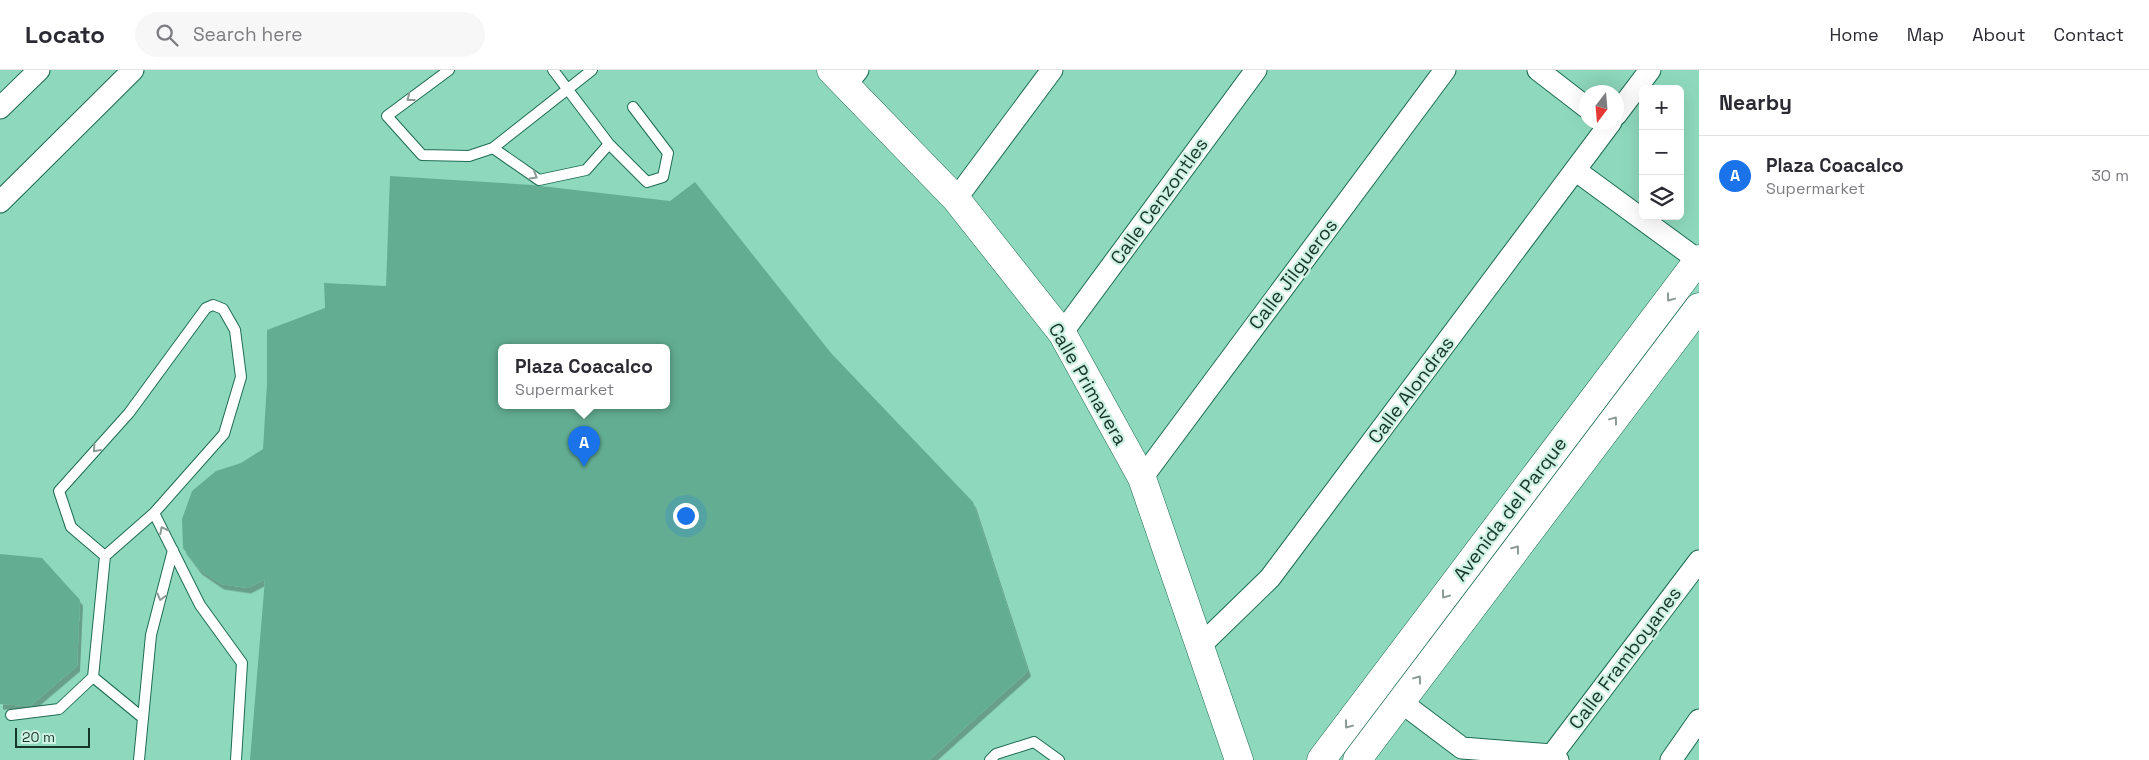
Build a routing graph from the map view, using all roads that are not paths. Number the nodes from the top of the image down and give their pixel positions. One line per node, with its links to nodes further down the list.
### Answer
1 (39, 70): 16 (street)
2 (133, 70): 22 (street)
3 (449, 70): 19 (lane, one-way to 19)
4 (553, 70): 12 (lane)
5 (592, 70): 12 (lane)
6 (1052, 70): 21 (street)
7 (1256, 70): 25 (street, Calle Cenzontles)
8 (1445, 70): 26 (street, Calle Jilgueros)
9 (1538, 70): 13 (street)
10 (1650, 70): 14 (street, Calle Alondras)
11 (845, 75): 21 (street, Calle Primavera)
12 (568, 90): 18 (lane); 19 (lane)
13 (1579, 102)
14 (1624, 104)
15 (632, 107): 18 (lane)
16 (0, 108)
17 (1604, 130): 20 (street, Calle Alondras)
18 (608, 144): 19 (lane, one-way to 18)
19 (493, 148)
20 (1575, 170): 23 (street); 31 (street, Calle Alondras)
21 (956, 199): 25 (street, Calle Primavera)
22 (0, 202)
23 (1699, 260): 43 (street, Avenida del Parque, one-way to 43)
24 (1699, 307): 33 (street, Avenida del Parque, one-way to 24)
25 (1062, 333): 26 (street, Calle Primavera)
26 (1142, 478): 31 (street, Calle Primavera)
27 (154, 513): 28 (lane, one-way to 27); 29 (lane); 29 (lane, one-way to 29)
28 (173, 550): 35 (lane, one-way to 35); 39 (lane)
29 (105, 556): 32 (lane)
30 (1699, 561): 37 (street, Calle Framboyanes)
31 (1199, 647): 42 (street, Calle Primavera)
32 (93, 677): 34 (lane); 35 (lane)
33 (1401, 702): 37 (street); 44 (street, Avenida del Parque)
34 (11, 715)
35 (143, 718): 38 (lane)
36 (1699, 720): 45 (street)
37 (1555, 758)
38 (139, 760)
39 (236, 760)
40 (990, 760): 41 (lane)
41 (1059, 760)
42 (1239, 760)
43 (1321, 760)
44 (1357, 760)
45 (1672, 760)

